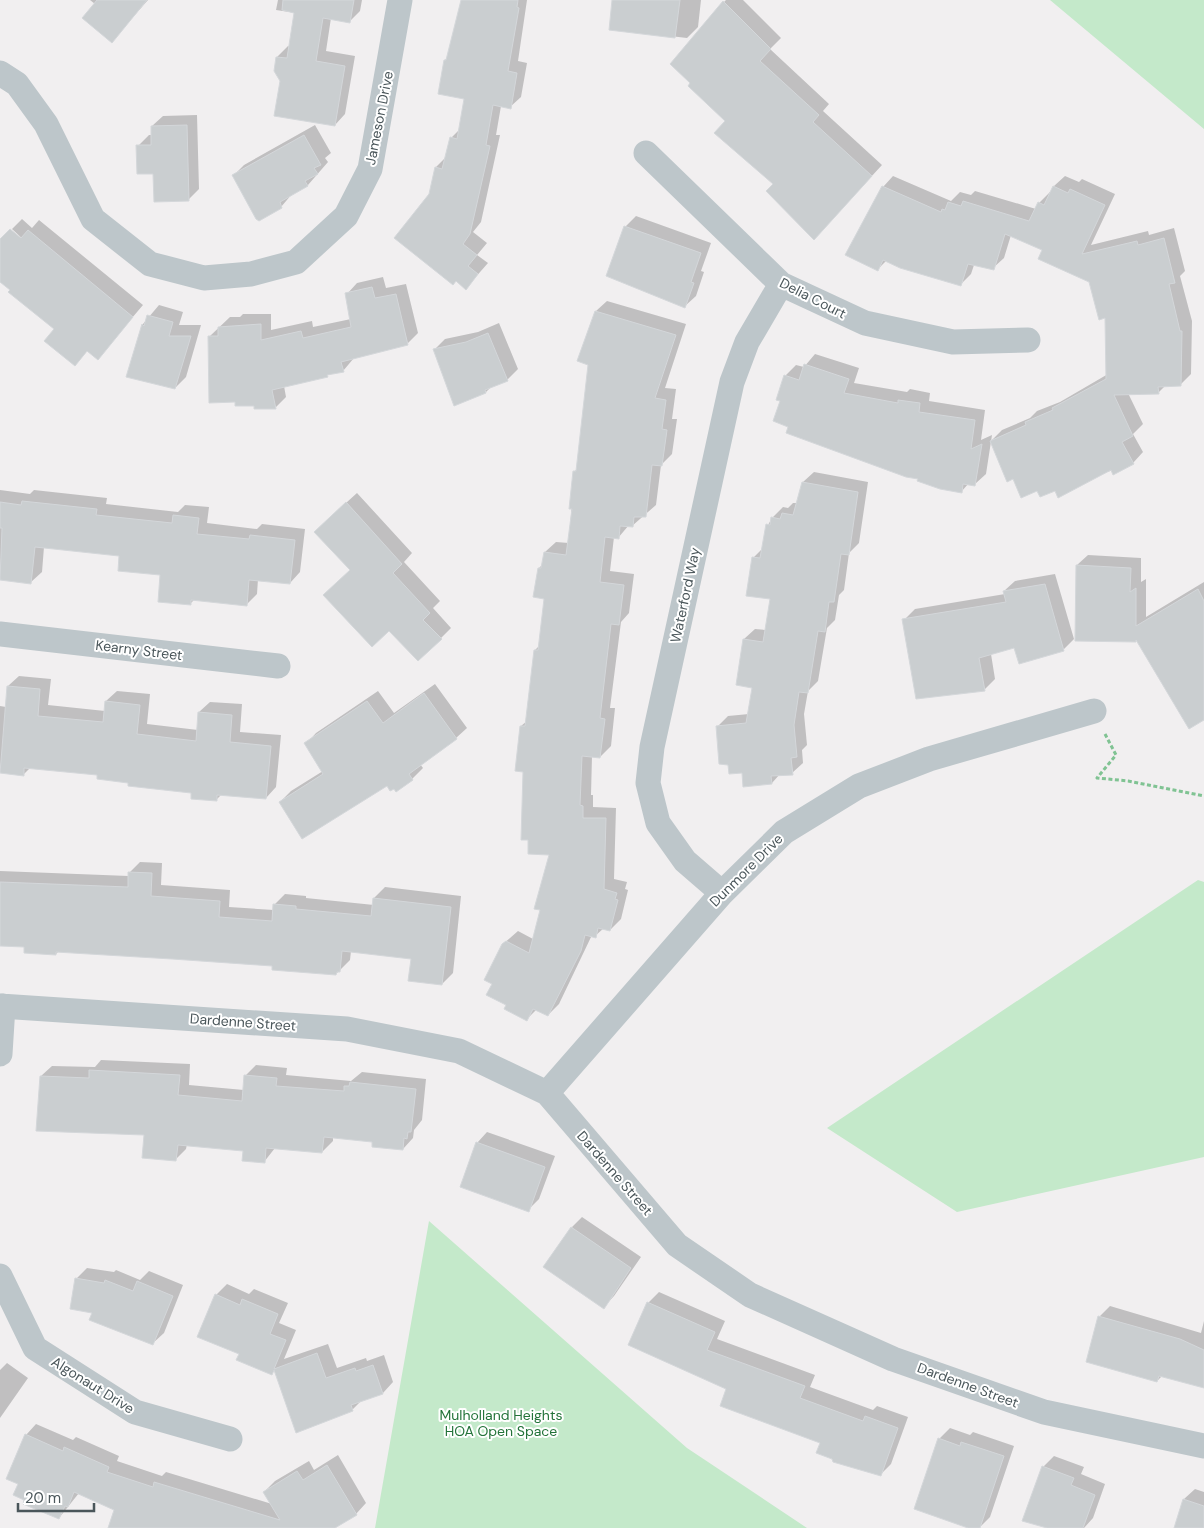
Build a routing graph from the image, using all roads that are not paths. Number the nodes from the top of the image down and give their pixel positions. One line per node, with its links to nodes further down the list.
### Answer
1 (400, 0): 2 (street, Jameson Drive)
2 (0, 73)
3 (646, 153): 4 (street, Delia Court)
4 (781, 284): 5 (street, Delia Court); 9 (street, Waterford Way)
5 (1028, 340)
6 (0, 634): 7 (street, Kearny Street)
7 (278, 666)
8 (1094, 711): 9 (street, Dunmore Drive)
9 (722, 893): 12 (street, Dunmore Drive)
10 (1, 1006): 11 (street); 12 (street, Dardenne Street)
11 (0, 1054)
12 (547, 1093): 15 (street, Dardenne Street)
13 (0, 1276): 14 (street, Algonaut Drive)
14 (230, 1439)
15 (1204, 1446)

